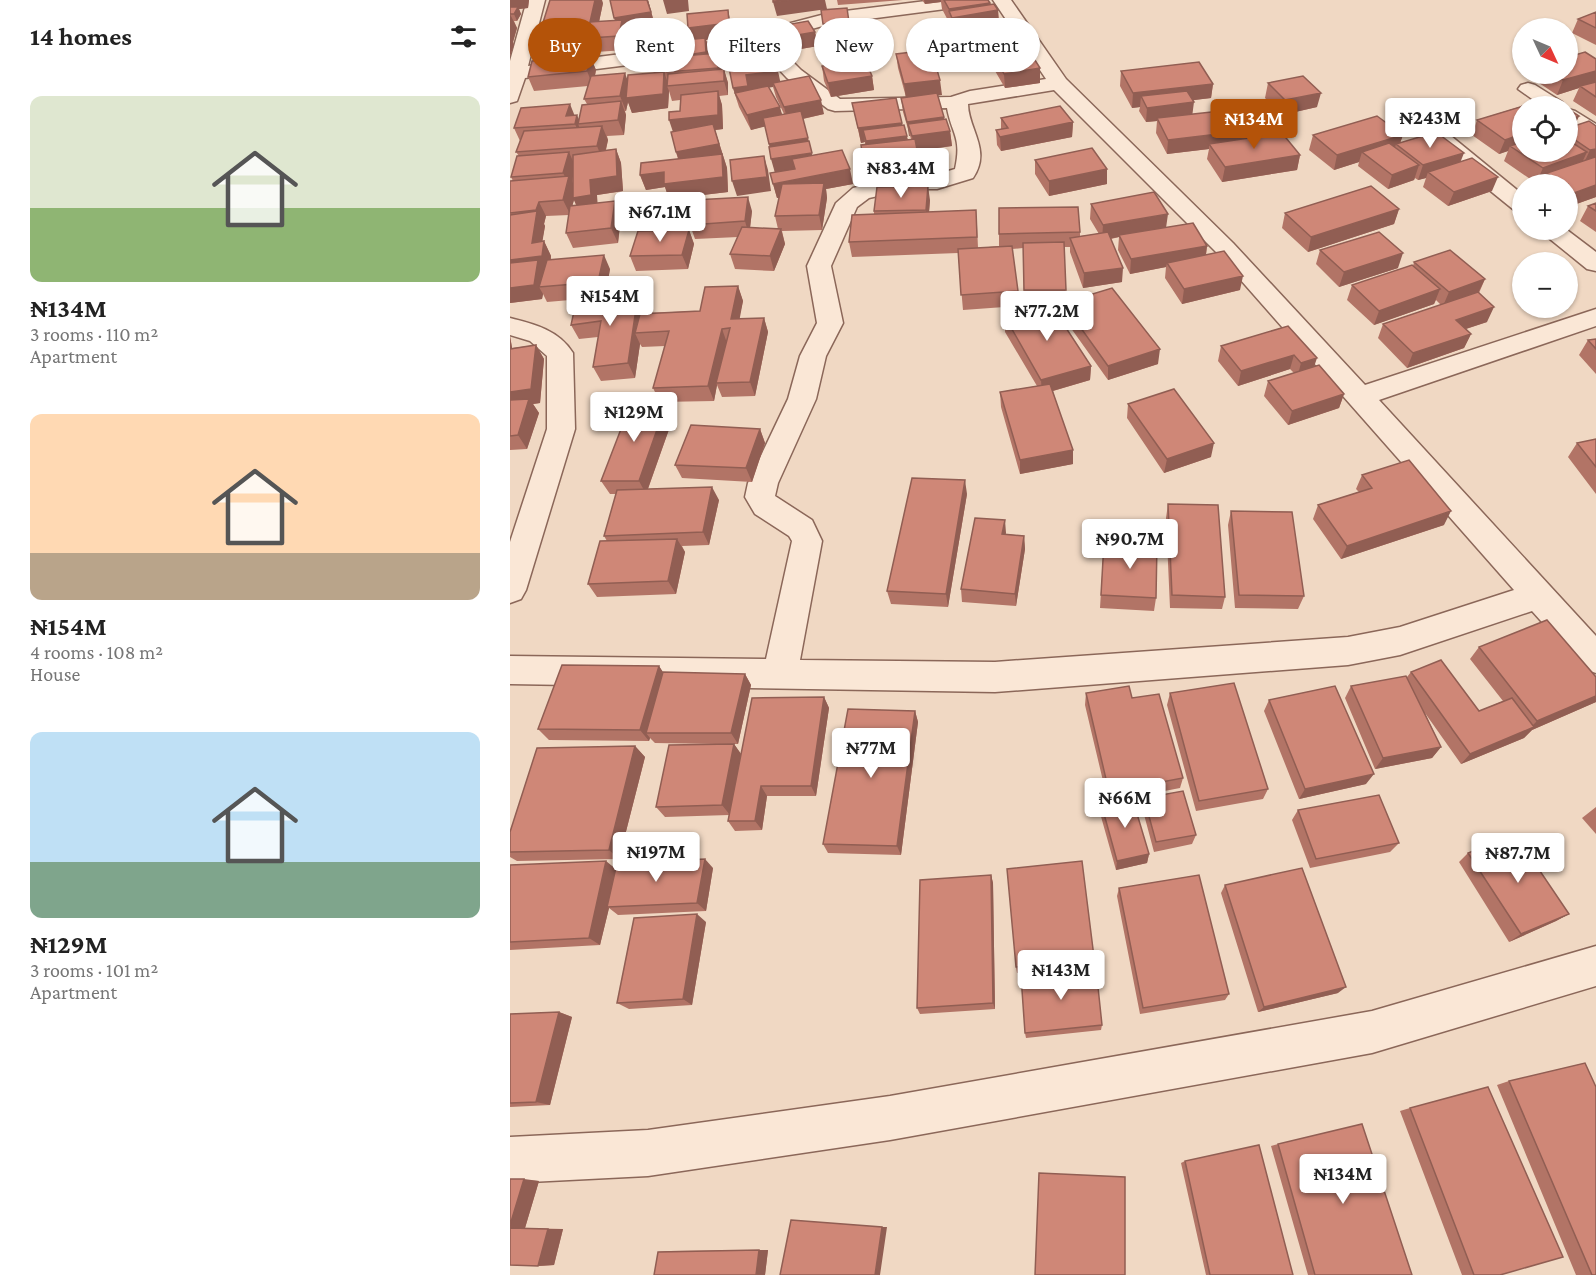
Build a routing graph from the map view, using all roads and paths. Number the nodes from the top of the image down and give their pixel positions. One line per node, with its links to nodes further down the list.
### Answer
1 (536, 0): 7 (street)
2 (976, 0): 4 (street)
3 (1002, 0): 8 (street)
4 (802, 26)
5 (707, 49): 7 (street)
6 (792, 72): 12 (street)
7 (518, 73): 11 (street)
8 (1059, 83): 12 (street); 21 (street)
9 (1528, 89): 10 (street)
10 (1539, 96)
11 (510, 97)
12 (958, 101): 26 (street)
13 (1578, 121): 14 (street)
14 (1596, 133)
15 (1443, 141): 16 (street)
16 (1512, 197)
17 (1566, 240): 18 (street)
18 (1596, 264)
19 (1596, 317): 21 (street)
20 (510, 327): 22 (street)
21 (1359, 397): 23 (street)
22 (510, 590)
23 (1540, 595): 24 (street); 26 (street)
24 (1596, 659)
25 (510, 670): 26 (street)
26 (780, 674)
27 (1596, 966): 28 (street)
28 (510, 1160)

